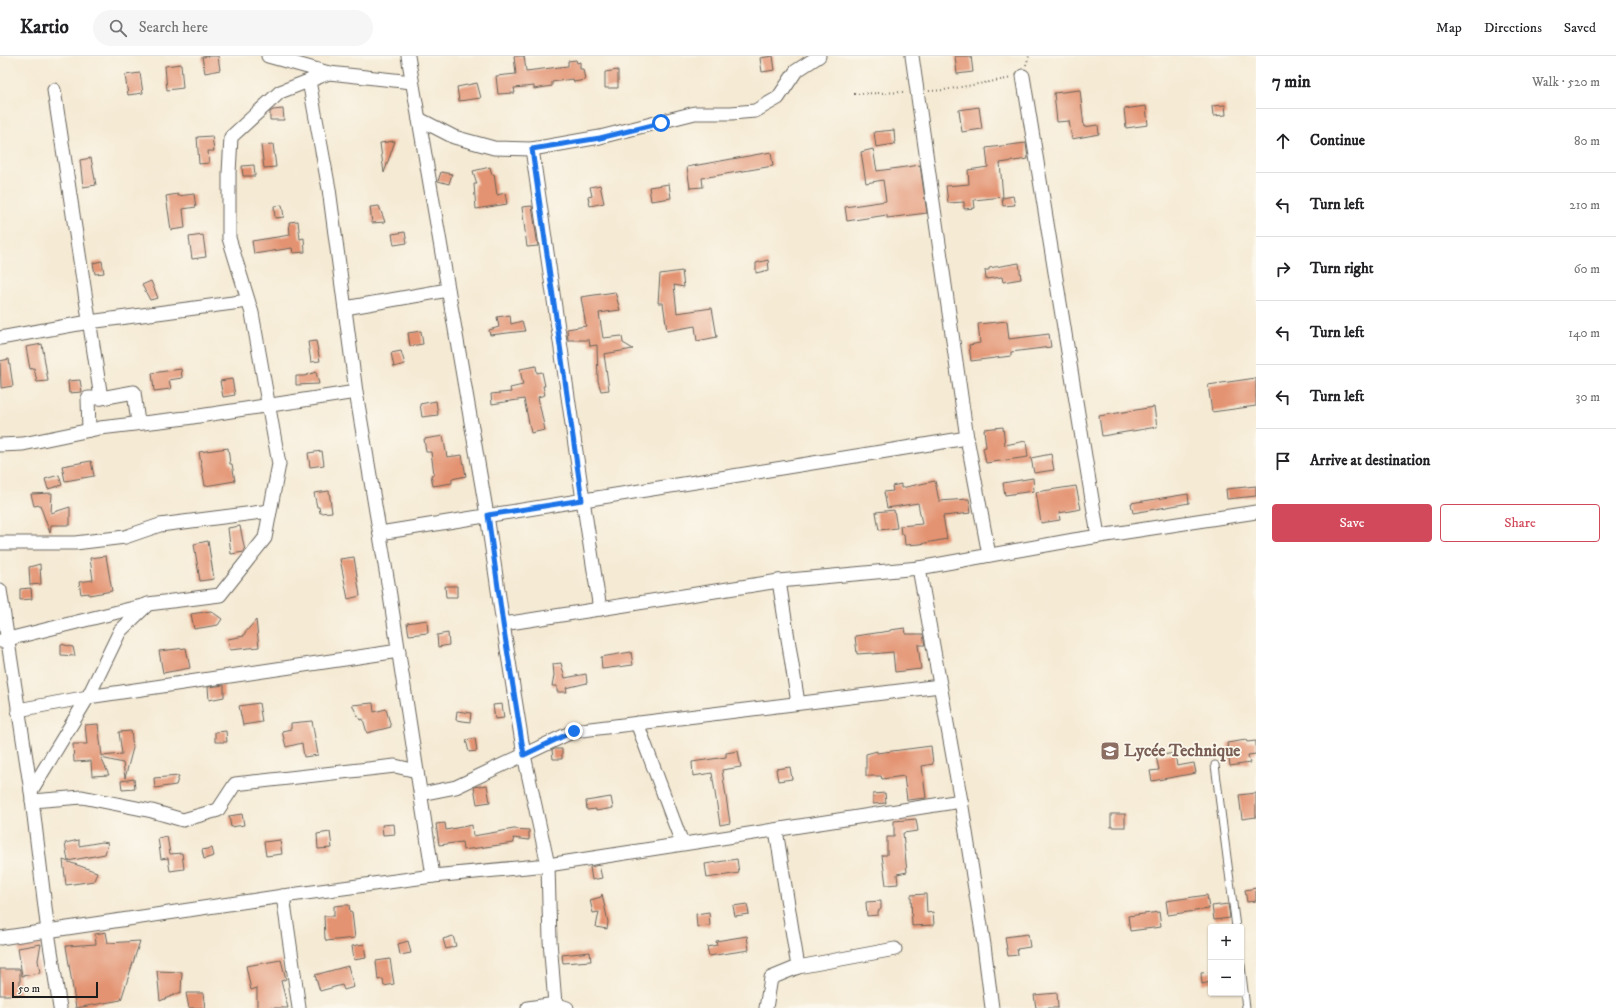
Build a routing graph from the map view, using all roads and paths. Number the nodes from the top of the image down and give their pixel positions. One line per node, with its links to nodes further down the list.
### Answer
1 (268, 56): 6 (street)
2 (408, 56): 9 (street)
3 (819, 56): 15 (street)
4 (912, 56): 26 (street)
5 (1029, 56): 7 (path)
6 (329, 73): 8 (street); 9 (street)
7 (1023, 76): 11 (path); 33 (street)
8 (309, 81): 17 (street); 18 (street)
9 (412, 82): 14 (street)
10 (54, 90): 19 (street)
11 (929, 91)
12 (906, 92): 13 (path)
13 (854, 94)
14 (418, 119): 15 (street); 16 (street)
15 (532, 149): 28 (street)
16 (448, 290): 18 (street); 31 (street)
17 (248, 301): 19 (street); 23 (street)
18 (345, 308): 21 (street)
19 (89, 322): 20 (street); 22 (street)
20 (0, 338)
21 (356, 392): 23 (street); 32 (street)
22 (101, 398): 24 (street); 25 (street)
23 (268, 406): 24 (street); 29 (street)
24 (138, 423): 25 (street)
25 (89, 430): 27 (street)
26 (967, 438): 28 (street); 35 (street)
27 (0, 444)
28 (582, 500): 31 (street); 40 (street)
29 (270, 511): 34 (street); 39 (street)
30 (1256, 512): 33 (street)
31 (488, 515): 32 (street); 41 (street)
32 (380, 532): 43 (street)
33 (1098, 536): 35 (street)
34 (0, 544)
35 (990, 555): 36 (street)
36 (919, 568): 37 (street); 44 (street)
37 (779, 581): 40 (street); 46 (street)
38 (0, 590): 42 (street)
39 (148, 604): 42 (street); 45 (street)
40 (600, 609): 41 (street)
41 (503, 624): 49 (street)
42 (4, 640): 47 (street)
43 (399, 651): 45 (street); 51 (street)
44 (940, 686): 46 (street); 54 (street)
45 (88, 697): 47 (street); 53 (street)
46 (798, 703): 48 (street)
47 (18, 710): 53 (street)
48 (636, 723): 49 (street); 56 (street)
49 (524, 755): 52 (street); 57 (street)
50 (1215, 765): 60 (lane)
51 (417, 772): 52 (street); 53 (street)
52 (421, 794): 58 (street)
53 (32, 796): 61 (street)
54 (961, 801): 55 (street); 71 (street)
55 (776, 830): 56 (street); 64 (street)
56 (682, 844): 57 (street)
57 (548, 865): 58 (street); 66 (street)
58 (433, 876): 59 (street)
59 (283, 896): 61 (street); 68 (street)
60 (1236, 924)
61 (48, 932): 62 (street); 67 (street)
62 (0, 938)
63 (895, 949): 64 (street)
64 (798, 967): 70 (street)
65 (1244, 991): 72 (lane)
66 (561, 1006): 69 (street)
67 (60, 1008)
68 (299, 1008)
69 (528, 1008)
70 (766, 1008)
71 (992, 1008)
72 (1246, 1008)

